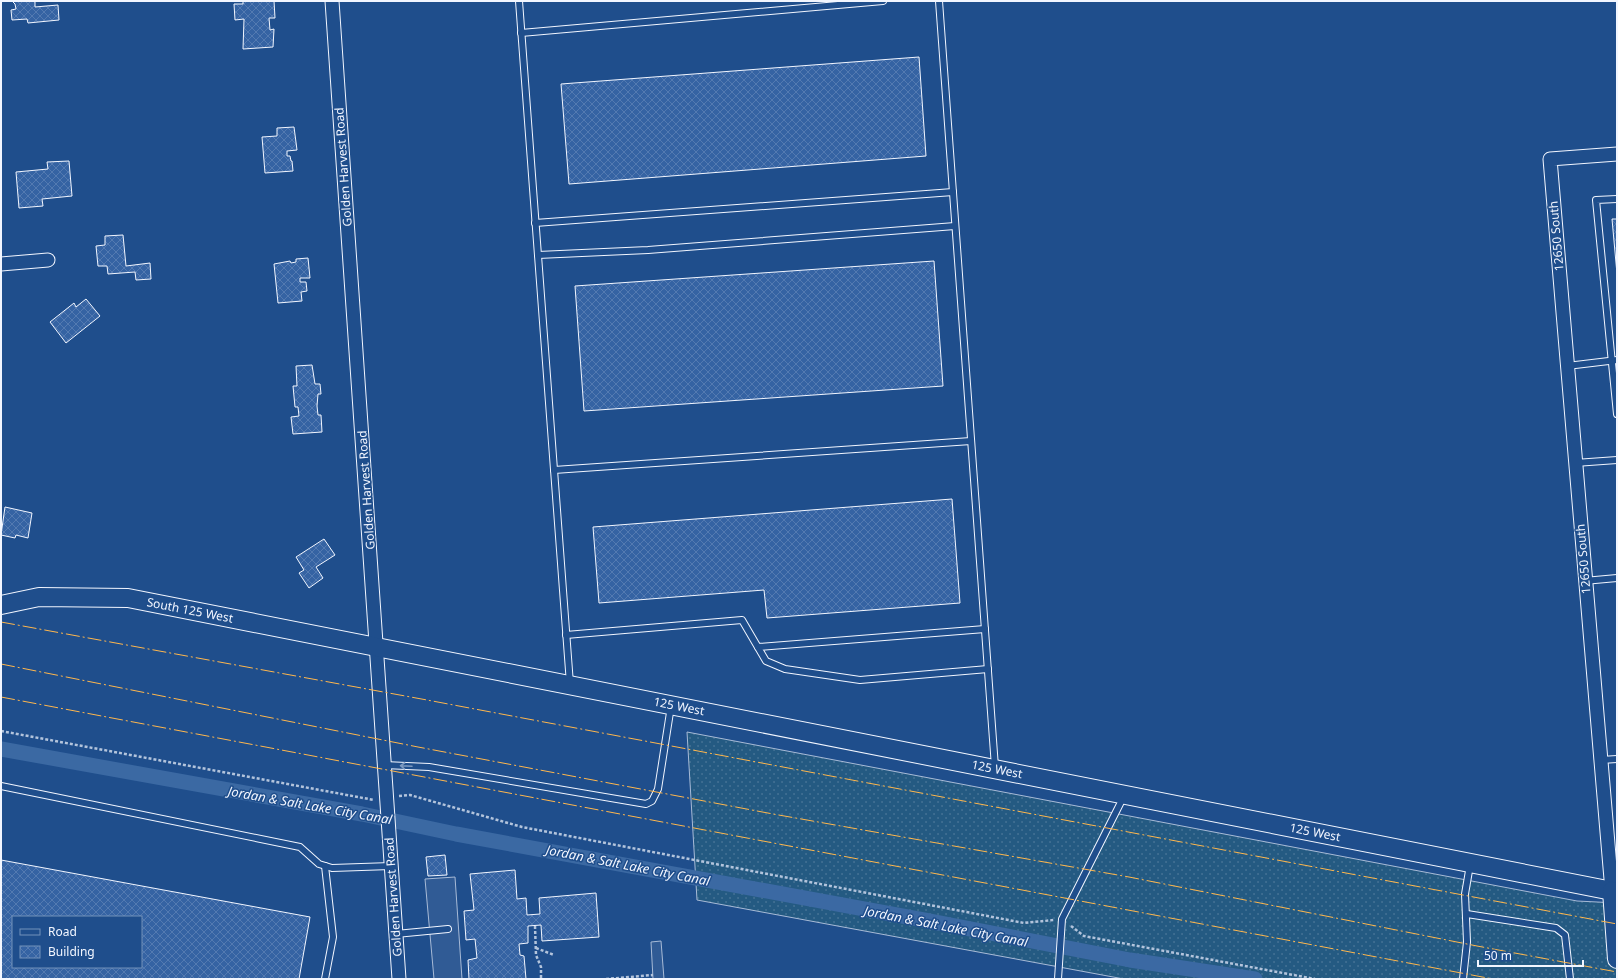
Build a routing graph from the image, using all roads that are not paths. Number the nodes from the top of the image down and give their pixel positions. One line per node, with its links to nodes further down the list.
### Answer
1 (332, 1): 26 (street, Golden Harvest Road)
2 (519, 1): 5 (lane)
3 (883, 1): 5 (lane)
4 (939, 1): 7 (lane)
5 (521, 33): 9 (lane)
6 (1617, 154): 15 (street, 12650 South)
7 (953, 192): 9 (lane); 10 (lane)
8 (1617, 199): 14 (lane)
9 (535, 223): 11 (lane)
10 (955, 226): 11 (lane); 17 (lane)
11 (538, 255): 20 (lane)
12 (48, 260): 13 (street)
13 (1, 264)
14 (1614, 361): 15 (lane); 16 (lane)
15 (1567, 366): 19 (street, 12650 South)
16 (1617, 414)
17 (971, 441): 20 (lane); 24 (lane)
18 (1617, 460): 19 (lane)
19 (1575, 462): 22 (street, 12650 South)
20 (554, 470): 25 (lane)
21 (1617, 578): 22 (lane)
22 (1584, 581): 32 (street, 12650 South)
23 (1, 605): 26 (main road, South 125 West)
24 (985, 629): 27 (lane); 28 (lane)
25 (566, 635): 27 (lane); 29 (lane)
26 (377, 646): 29 (main road, 125 West); 33 (street, Golden Harvest Road)
27 (758, 646): 28 (lane)
28 (988, 669): 34 (lane)
29 (570, 684): 30 (main road, 125 West)
30 (671, 705): 33 (lane, one-way to 33); 34 (main road, 125 West)
31 (1617, 759): 32 (lane)
32 (1601, 760): 40 (street, 12650 South)
33 (384, 766): 39 (street, Golden Harvest Road)
34 (995, 769): 36 (main road, 125 West)
35 (1, 786): 38 (lane)
36 (1125, 795): 37 (main road, 125 West); 47 (lane)
37 (1470, 863): 40 (main road, 125 West); 41 (lane)
38 (325, 866): 39 (lane); 45 (lane)
39 (391, 866): 43 (street, Golden Harvest Road)
40 (1614, 892): 44 (main road, 12650 South)
41 (1467, 914): 48 (lane); 49 (lane)
42 (448, 929): 43 (lane)
43 (396, 934): 46 (street, Golden Harvest Road)
44 (1617, 959)
45 (325, 979)
46 (399, 979)
47 (1058, 979)
48 (1462, 979)
49 (1570, 979)

